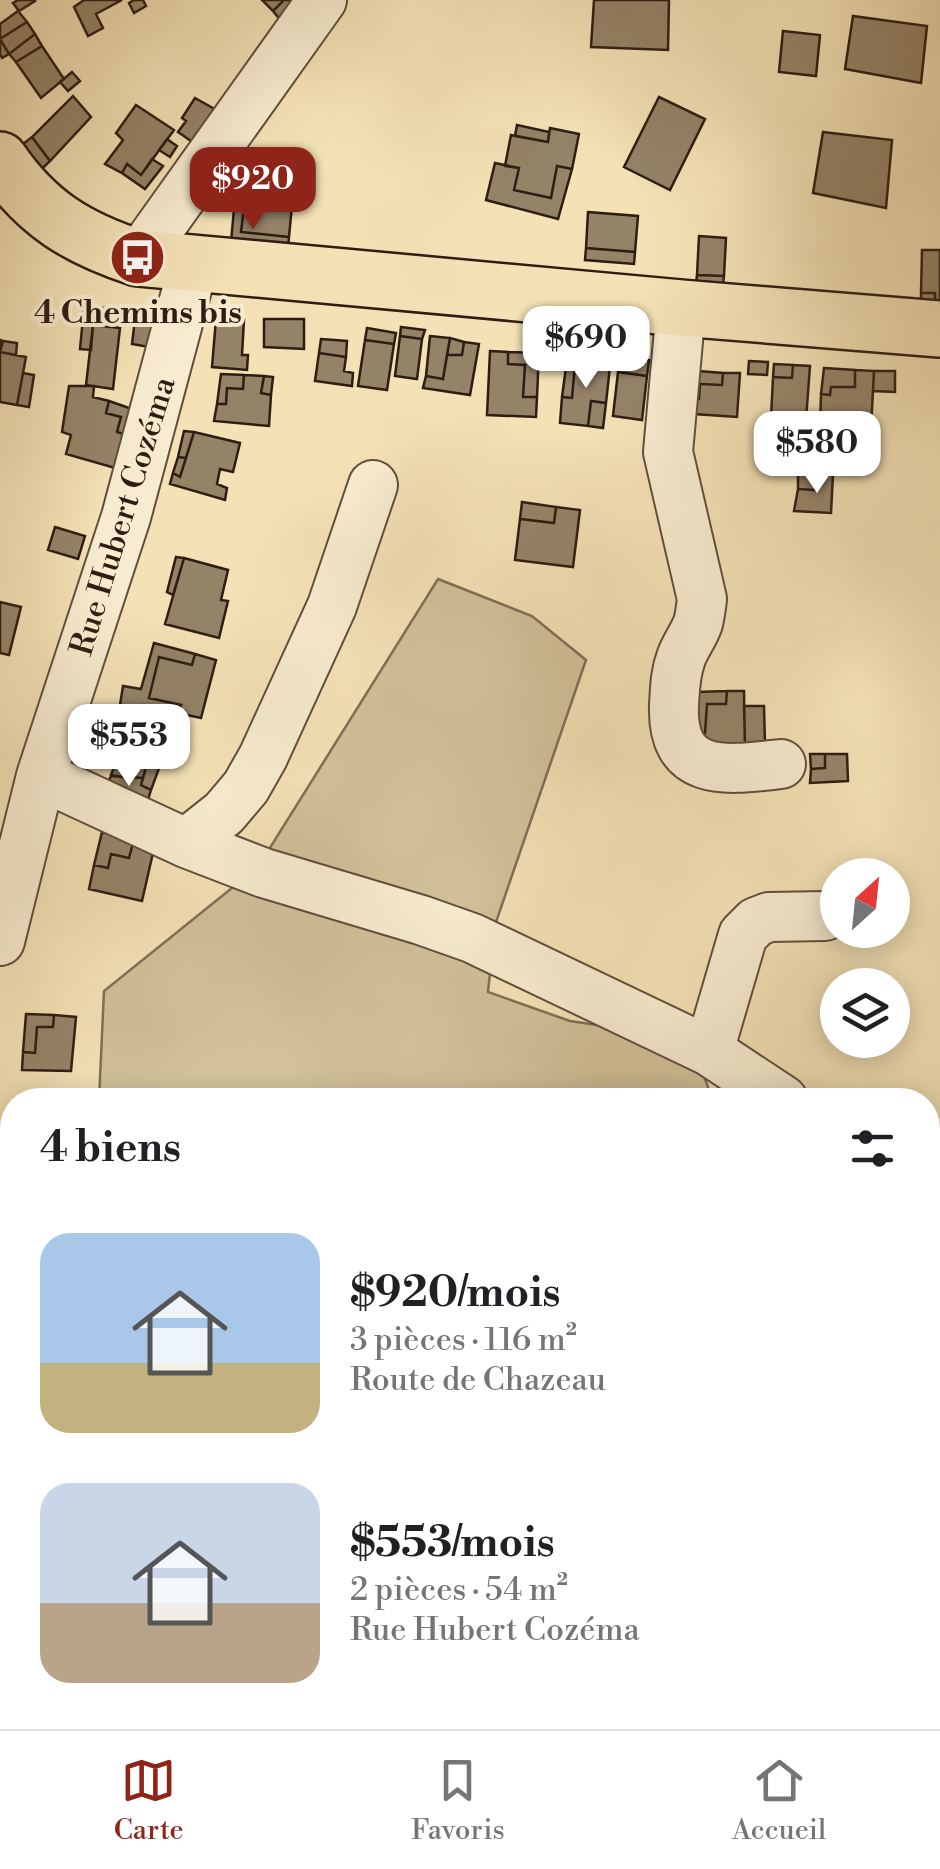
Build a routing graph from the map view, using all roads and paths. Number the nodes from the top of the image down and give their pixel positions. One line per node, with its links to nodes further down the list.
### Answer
1 (322, 0): 3 (street)
2 (0, 160): 3 (main road)
3 (138, 258): 4 (main road)
4 (194, 263): 5 (main road); 9 (street, Rue Hubert Cozéma)
5 (681, 308): 6 (main road); 8 (street)
6 (940, 328)
7 (373, 485): 10 (street)
8 (781, 764)
9 (42, 776): 10 (street); 12 (street, Rue Hubert Cozéma)
10 (186, 843): 13 (street)
11 (820, 916): 13 (street)
12 (0, 941)
13 (708, 1050): 14 (street)
14 (765, 1088)

